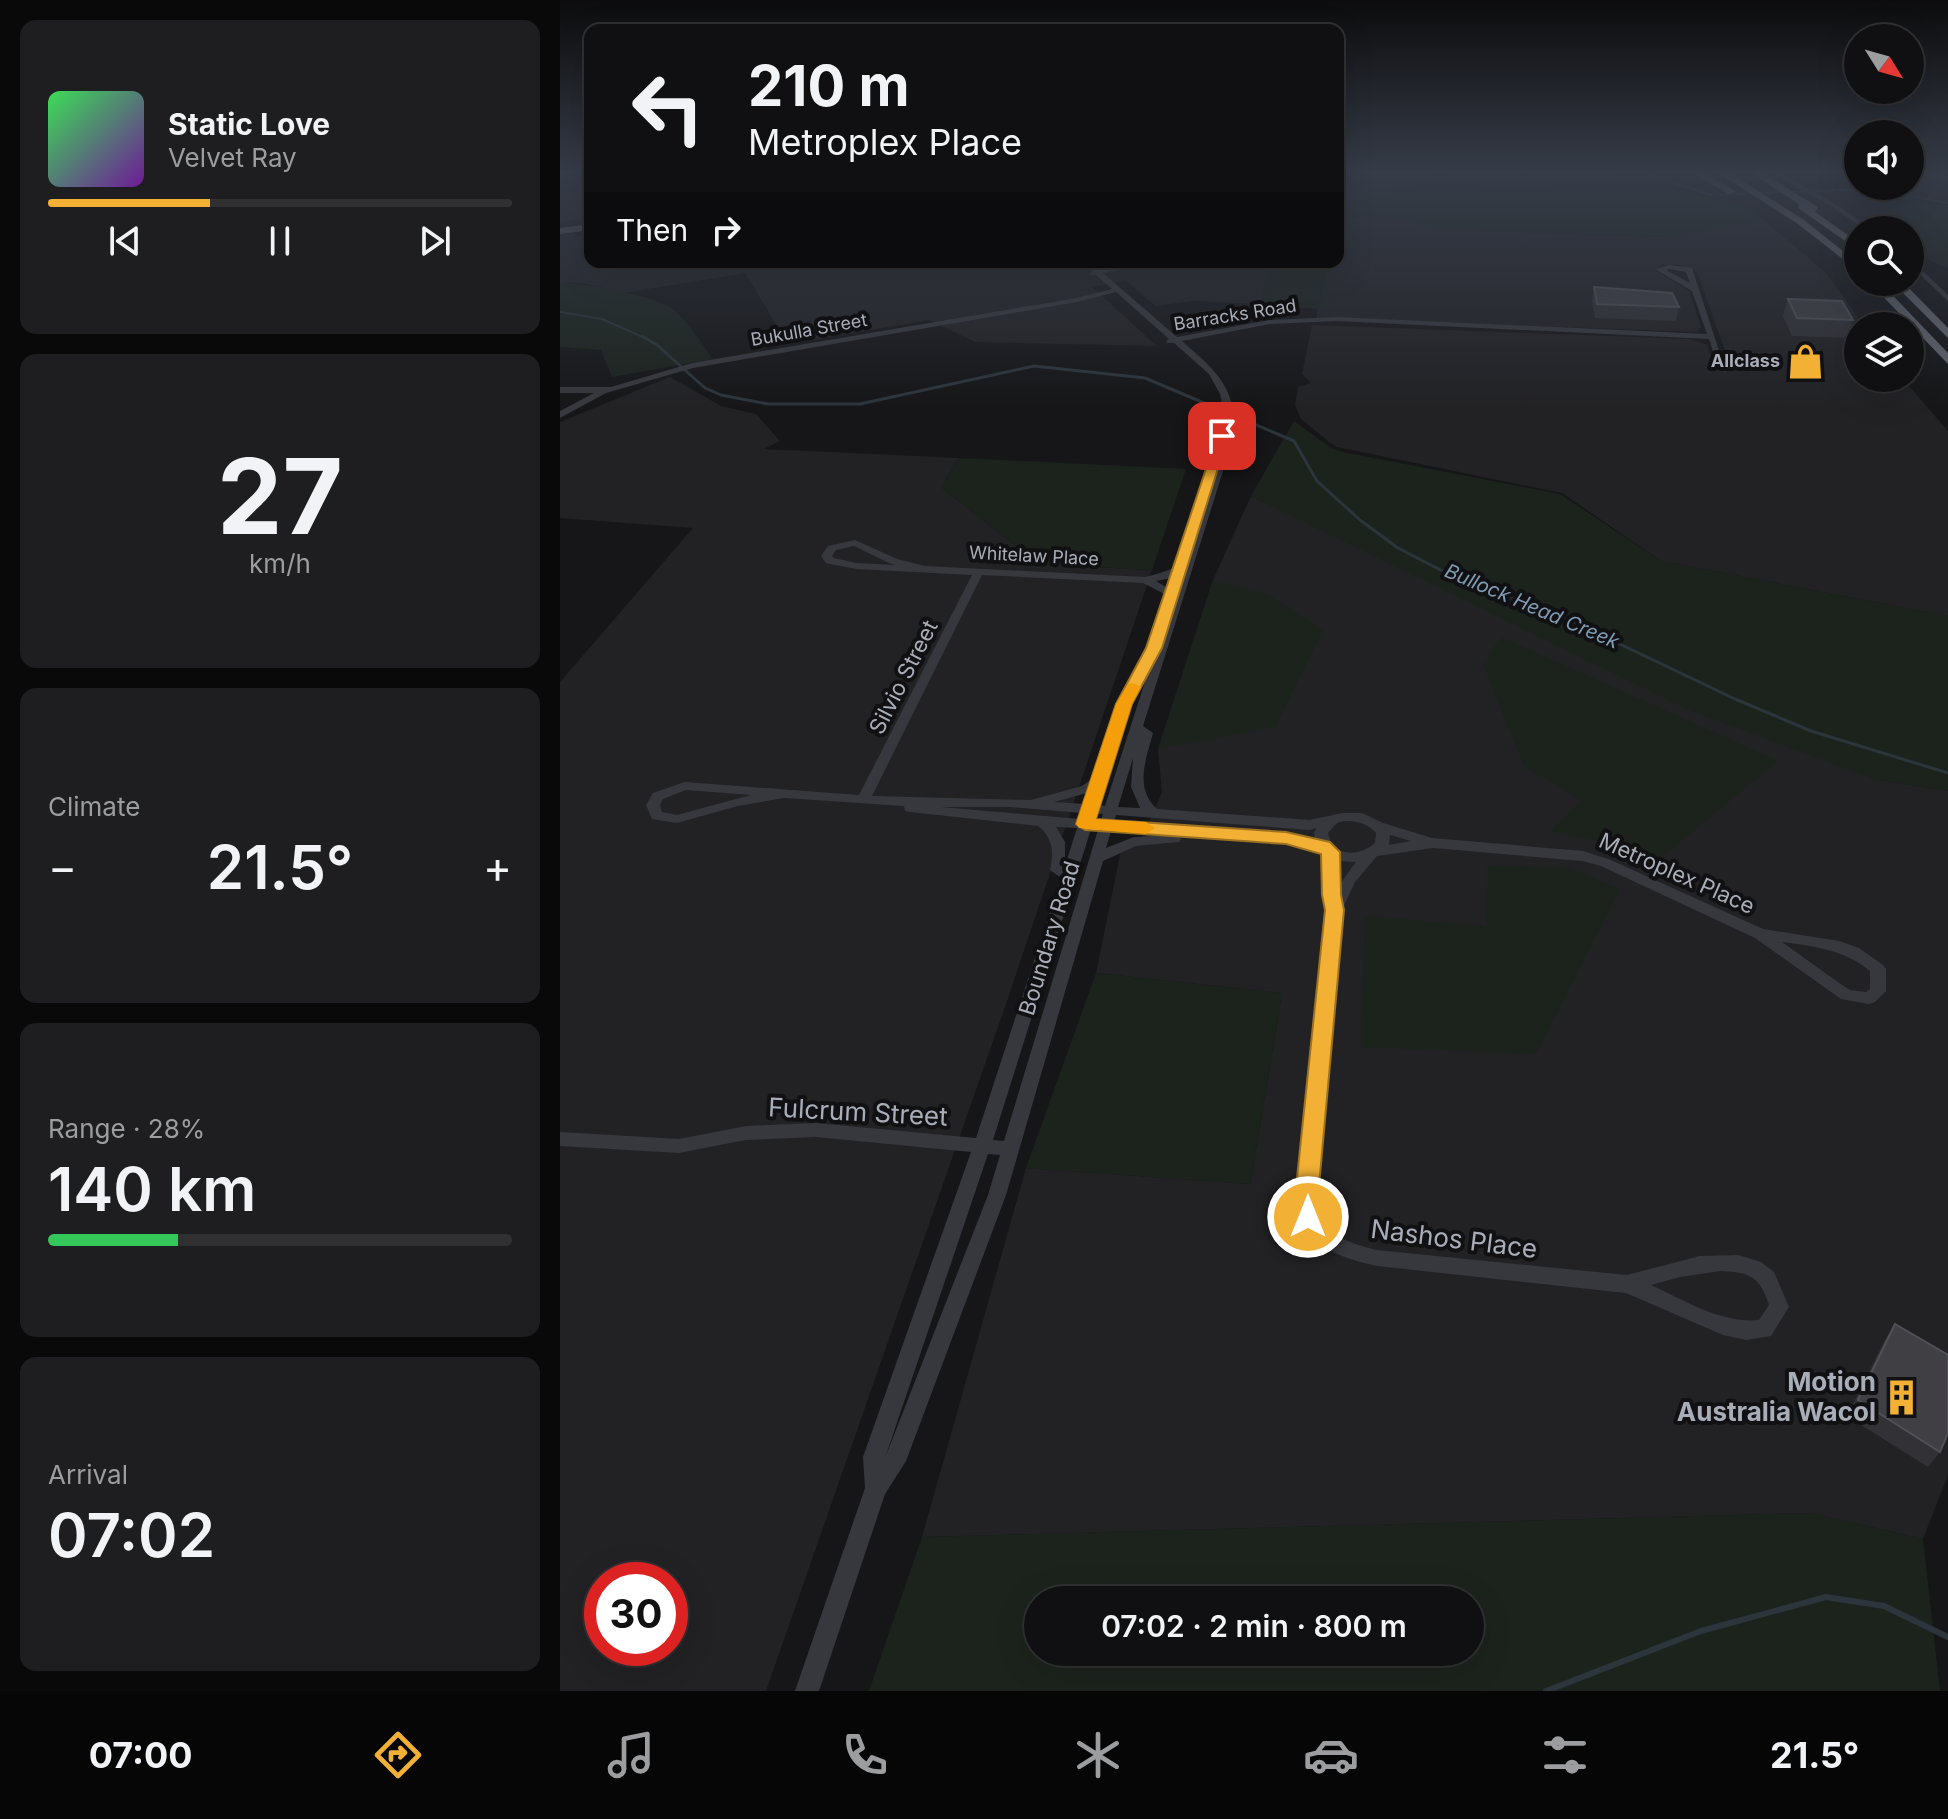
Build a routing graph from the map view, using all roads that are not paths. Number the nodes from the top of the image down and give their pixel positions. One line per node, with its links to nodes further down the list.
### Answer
1 (1836, 251): 2 (highway)
2 (1840, 252): 3 (highway)
3 (1844, 256)
4 (1080, 268): 8 (street)
5 (1093, 268): 7 (street)
6 (1121, 268): 7 (street)
7 (1098, 272): 8 (street); 11 (street)
8 (1086, 274): 11 (street)
9 (1924, 275): 14 (street)
10 (1695, 289): 20 (street)
11 (1111, 291): 16 (street); 21 (street); 26 (street, Bukulla Street)
12 (1887, 296): 23 (highway)
13 (1910, 296): 18 (highway)
14 (1948, 299)
15 (1359, 321): 17 (street, Barracks Road); 19 (street, Barracks Road); 20 (street, Barracks Road)
16 (1160, 325): 17 (street); 21 (street)
17 (1197, 334): 21 (street, Barracks Road)
18 (1948, 335)
19 (1217, 336): 21 (street, Barracks Road); 22 (street)
20 (1711, 337): 24 (street)
21 (1174, 341): 22 (street); 27 (street)
22 (1190, 351): 27 (street)
23 (1948, 360)
24 (1723, 370)
25 (560, 390): 26 (street, Bukulla Street)
26 (603, 391): 28 (street)
27 (1221, 394): 29 (street, Boundary Road)
28 (560, 415)
29 (1220, 455): 31 (street, Boundary Road); 35 (street, Boundary Road)
30 (921, 568): 30 (street, Whitelaw Place); 32 (street, Whitelaw Place)
31 (1180, 569): 33 (street, Whitelaw Place); 34 (street, Boundary Road)
32 (979, 571): 33 (street, Whitelaw Place); 38 (street, Silvio Street)
33 (1145, 580): 34 (street, Whitelaw Place)
34 (1172, 595): 36 (street, Boundary Road)
35 (1137, 728): 41 (street); 43 (street, Boundary Road)
36 (1100, 779): 40 (street); 42 (street, Boundary Road)
37 (782, 794): 37 (street); 38 (street)
38 (863, 800): 39 (street)
39 (899, 802): 40 (street); 45 (street)
40 (1029, 805): 42 (street)
41 (1155, 815): 43 (street); 44 (street)
42 (1088, 817): 43 (street); 45 (street); 52 (street, Boundary Road)
43 (1108, 818): 47 (street); 51 (street, Boundary Road)
44 (1332, 820): 46 (street); 49 (street)
45 (1041, 821): 52 (street)
46 (1378, 826): 48 (street, Metroplex Place); 50 (street)
47 (1197, 831): 49 (street); 51 (street)
48 (1433, 843): 50 (street, Metroplex Place); 54 (street, Metroplex Place)
49 (1327, 849): 50 (street); 53 (street, Nashos Place)
50 (1373, 853): 53 (street, Nashos Place)
51 (1096, 858): 57 (street, Boundary Road)
52 (1069, 876): 56 (street, Boundary Road)
53 (1335, 910): 58 (street, Nashos Place)
54 (1760, 934): 54 (street, Metroplex Place)
55 (560, 1139): 56 (street, Fulcrum Street)
56 (982, 1146): 57 (street, Fulcrum Street); 59 (street, Boundary Road)
57 (1010, 1149): 59 (street, Boundary Road)
58 (1627, 1284): 58 (street, Nashos Place)
59 (876, 1488): 60 (street, Boundary Road)
60 (807, 1691)

